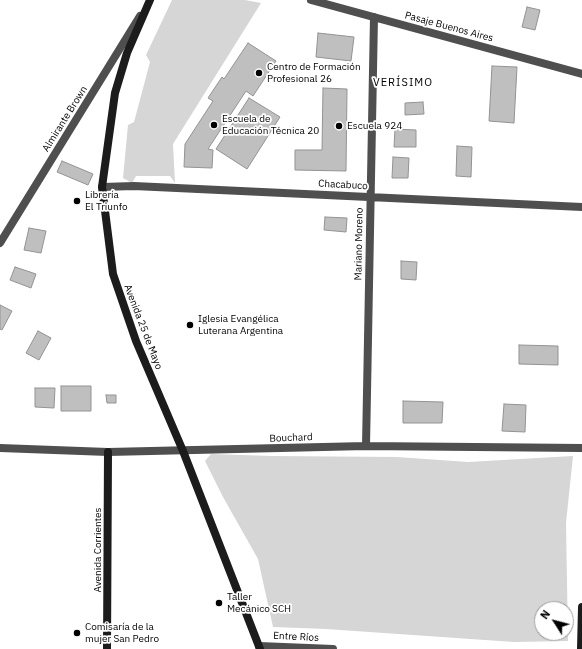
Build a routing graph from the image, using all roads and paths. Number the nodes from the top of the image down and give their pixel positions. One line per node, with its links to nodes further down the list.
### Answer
1 (311, 0): 3 (street, Pasaje Buenos Aires)
2 (148, 3): 5 (main road, Avenida 25 de Mayo); 8 (street, Almirante Brown)
3 (374, 17): 4 (street, Pasaje Buenos Aires); 6 (street, Mariano Moreno)
4 (582, 74)
5 (102, 187): 6 (street, Chacabuco); 12 (main road, Avenida 25 de Mayo)
6 (370, 197): 7 (street, Chacabuco); 9 (street, Mariano Moreno)
7 (582, 207)
8 (0, 243)
9 (366, 446): 11 (street, Bouchard); 12 (street, Bouchard)
10 (0, 448): 13 (street, Bouchard)
11 (582, 448)
12 (182, 451): 13 (street, Bouchard); 15 (main road, Avenida 25 de Mayo)
13 (108, 452): 16 (main road, Avenida Corrientes)
14 (582, 606): 18 (main road)
15 (260, 647): 17 (street, Entre Ríos)
16 (107, 649)
17 (333, 649)
18 (580, 649)

